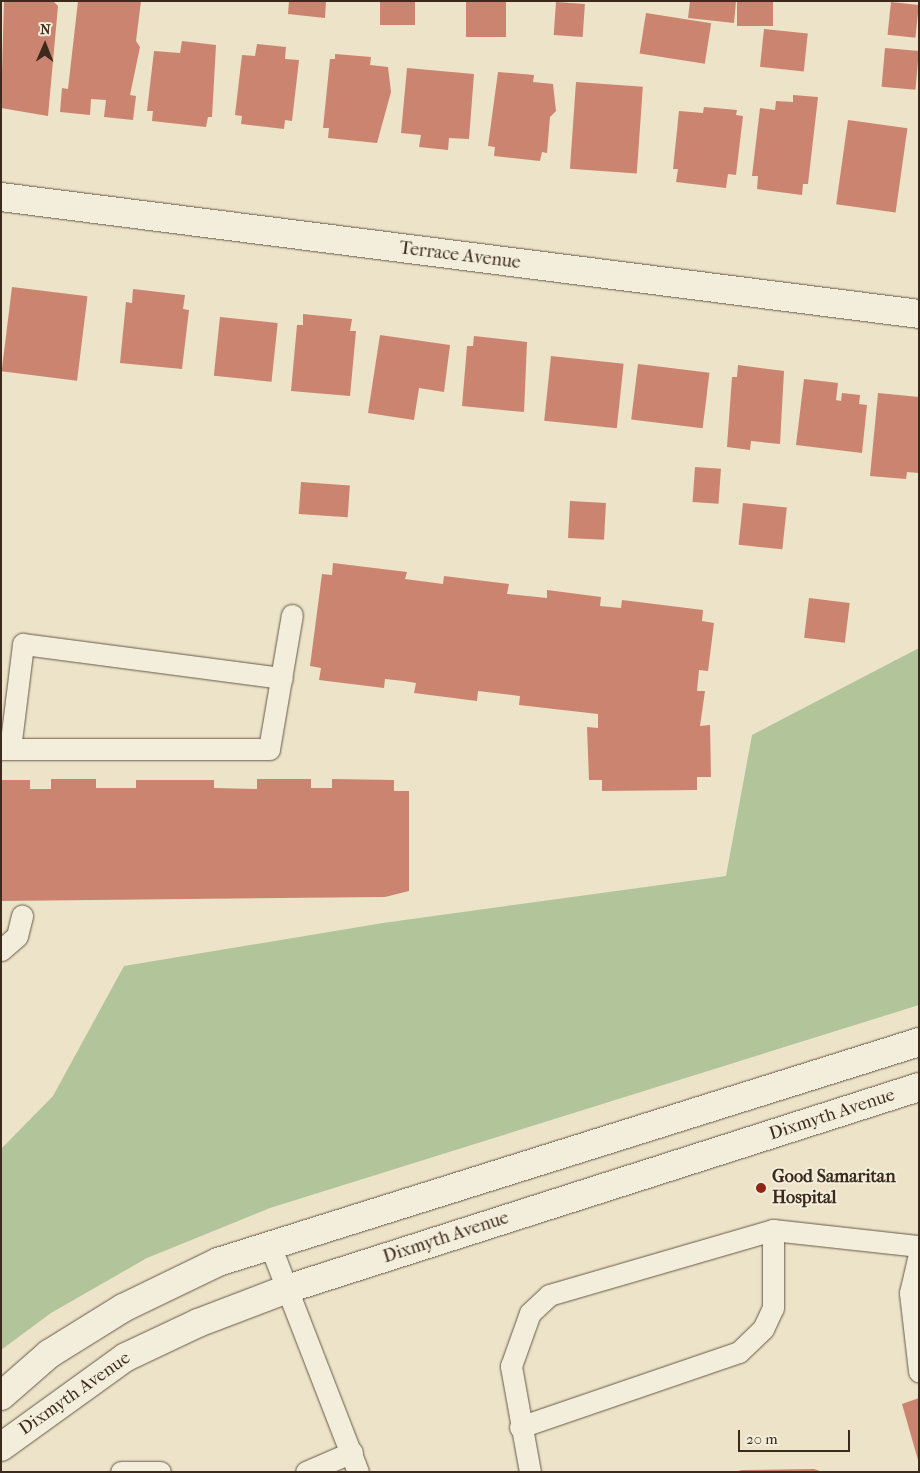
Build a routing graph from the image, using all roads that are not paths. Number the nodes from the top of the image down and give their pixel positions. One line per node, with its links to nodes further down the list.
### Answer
1 (1, 198): 2 (street, Terrace Avenue)
2 (919, 314)
3 (292, 615): 4 (lane)
4 (282, 678): 5 (lane); 5 (lane)
5 (6, 749)
6 (22, 916): 7 (lane)
7 (1, 950)
8 (919, 1042): 11 (street)
9 (919, 1087): 14 (street, Dixmyth Avenue)
10 (772, 1230): 12 (lane); 17 (lane); 17 (lane)
11 (270, 1245): 14 (lane); 16 (street)
12 (919, 1246)
13 (919, 1254): 15 (lane)
14 (287, 1289): 18 (street, Dixmyth Avenue); 19 (lane)
15 (919, 1371)
16 (1, 1396)
17 (520, 1427): 23 (lane)
18 (1, 1447)
19 (355, 1462): 22 (lane)
20 (121, 1472): 21 (lane)
21 (160, 1472)
22 (306, 1472)
23 (530, 1472)

